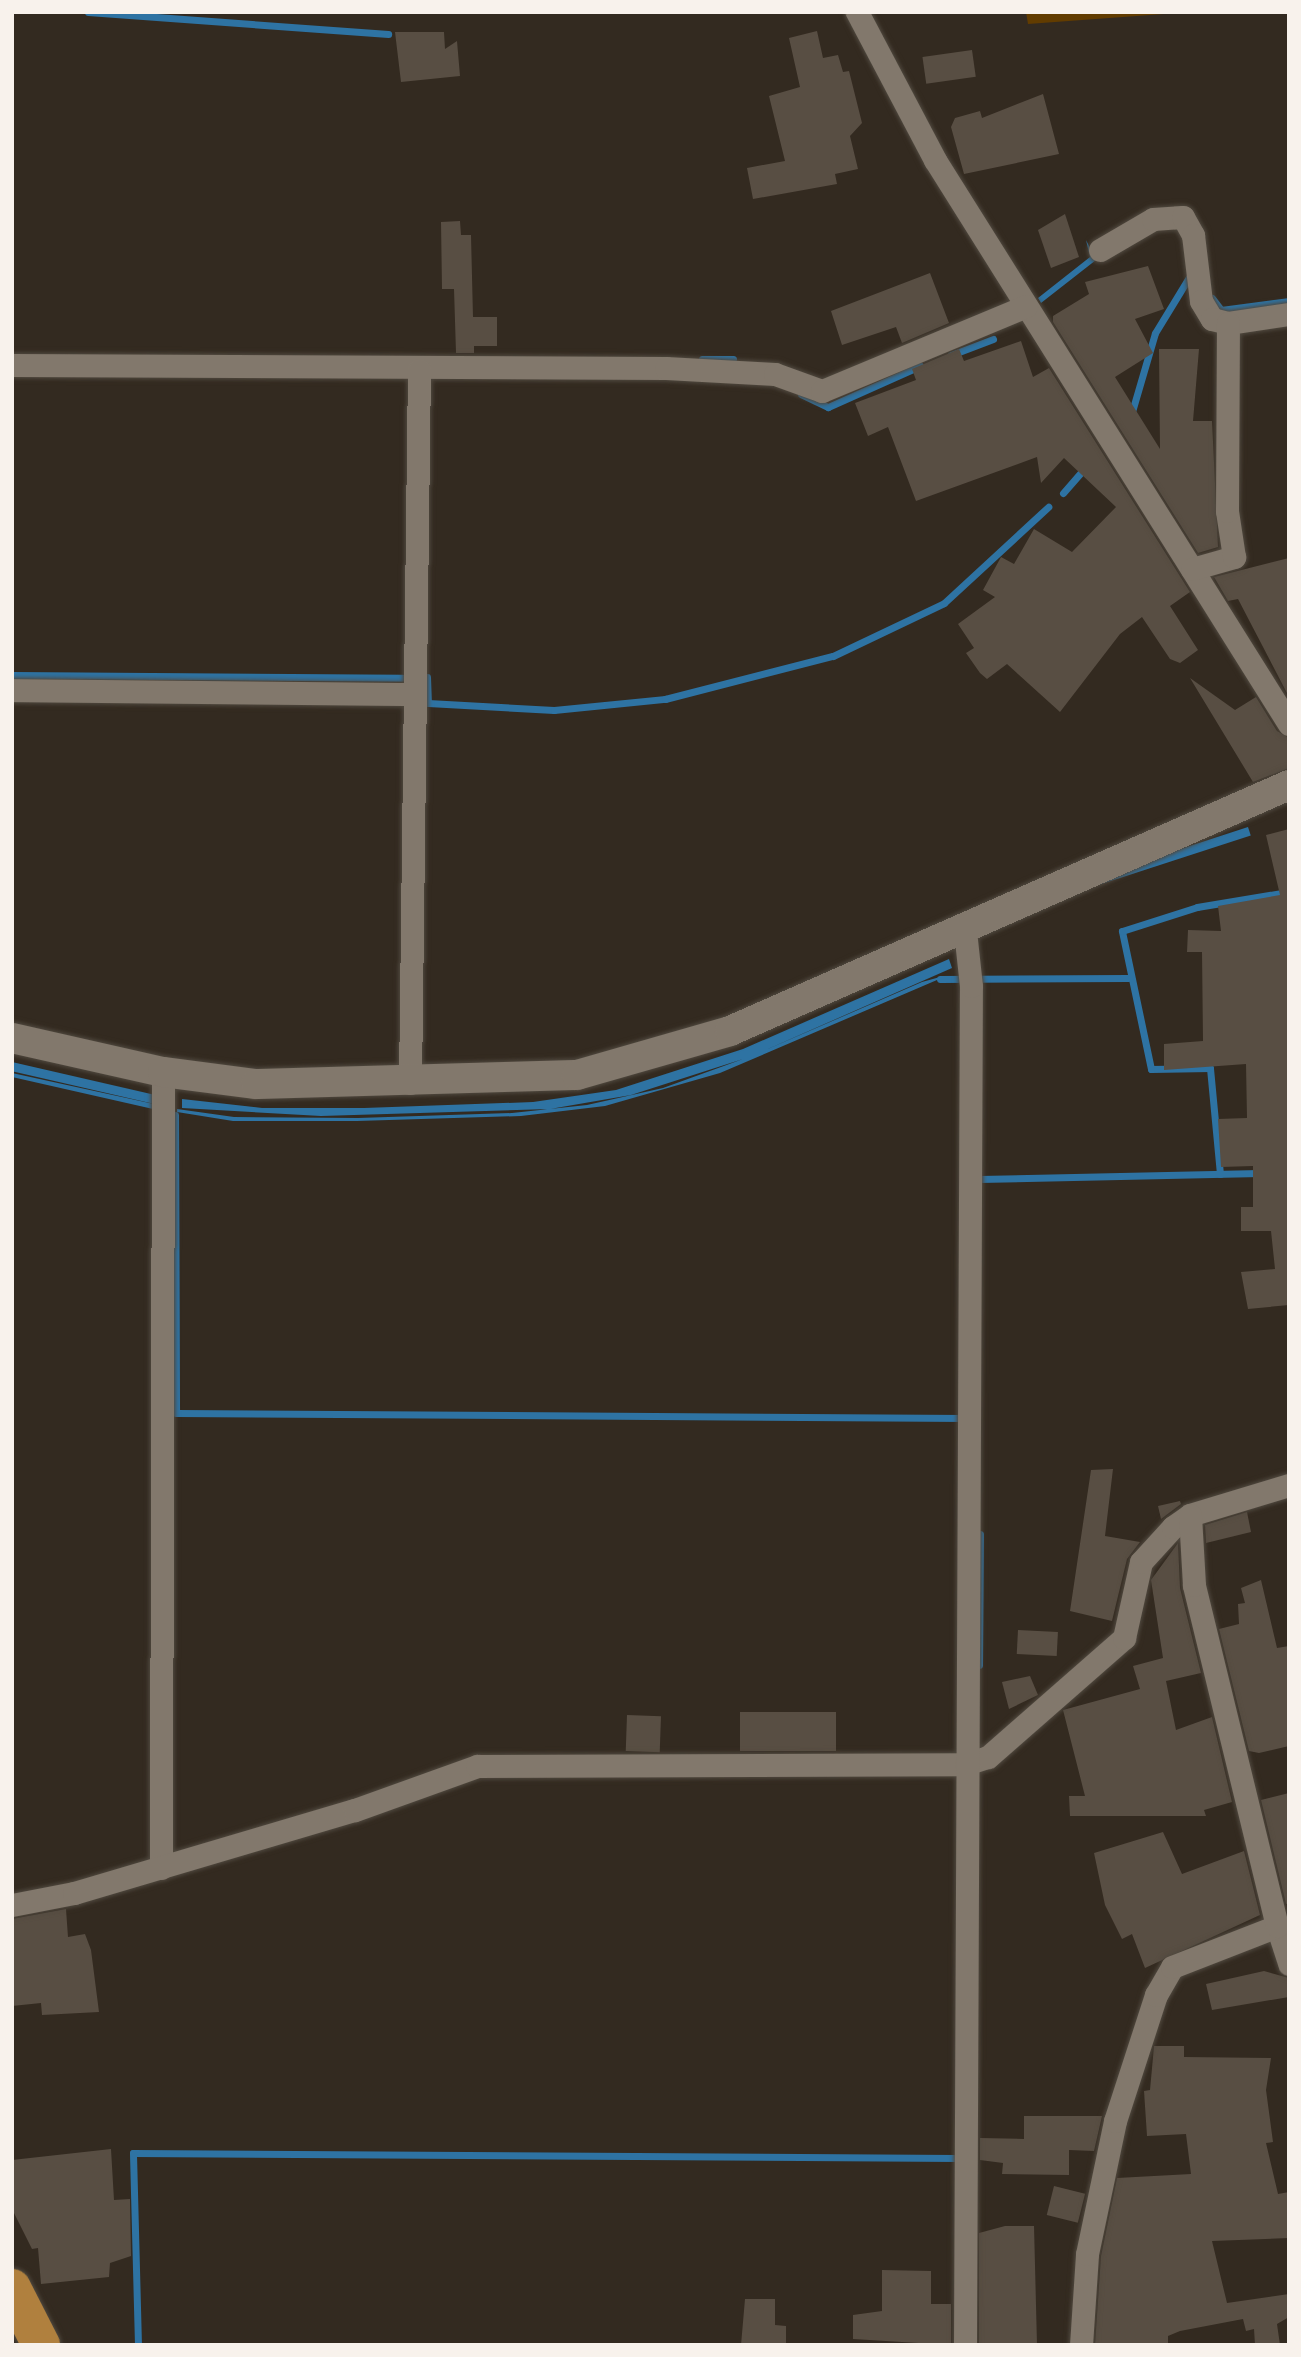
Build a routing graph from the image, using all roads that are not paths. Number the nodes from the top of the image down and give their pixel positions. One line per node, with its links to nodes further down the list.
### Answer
1 (857, 12): 3 (street)
2 (1100, 250): 5 (street)
3 (1026, 306): 7 (street); 8 (street)
4 (1289, 314): 5 (street)
5 (1228, 323): 8 (street)
6 (12, 366): 7 (street)
7 (419, 370): 10 (street)
8 (1192, 569): 11 (street)
9 (12, 690): 10 (street)
10 (415, 694): 16 (street)
11 (1289, 724)
12 (1289, 785): 13 (street)
13 (965, 931): 16 (street); 19 (street)
14 (12, 1038): 15 (street)
15 (163, 1072): 16 (street); 20 (street)
16 (411, 1083)
17 (1289, 1485): 18 (street)
18 (1190, 1515): 19 (street); 22 (street)
19 (966, 1764): 20 (street); 26 (street)
20 (161, 1868): 21 (street)
21 (12, 1905)
22 (1277, 1926): 23 (street); 27 (street)
23 (1289, 1964)
24 (12, 2288): 25 (highway)
25 (41, 2345)
26 (965, 2345)
27 (1081, 2345)

